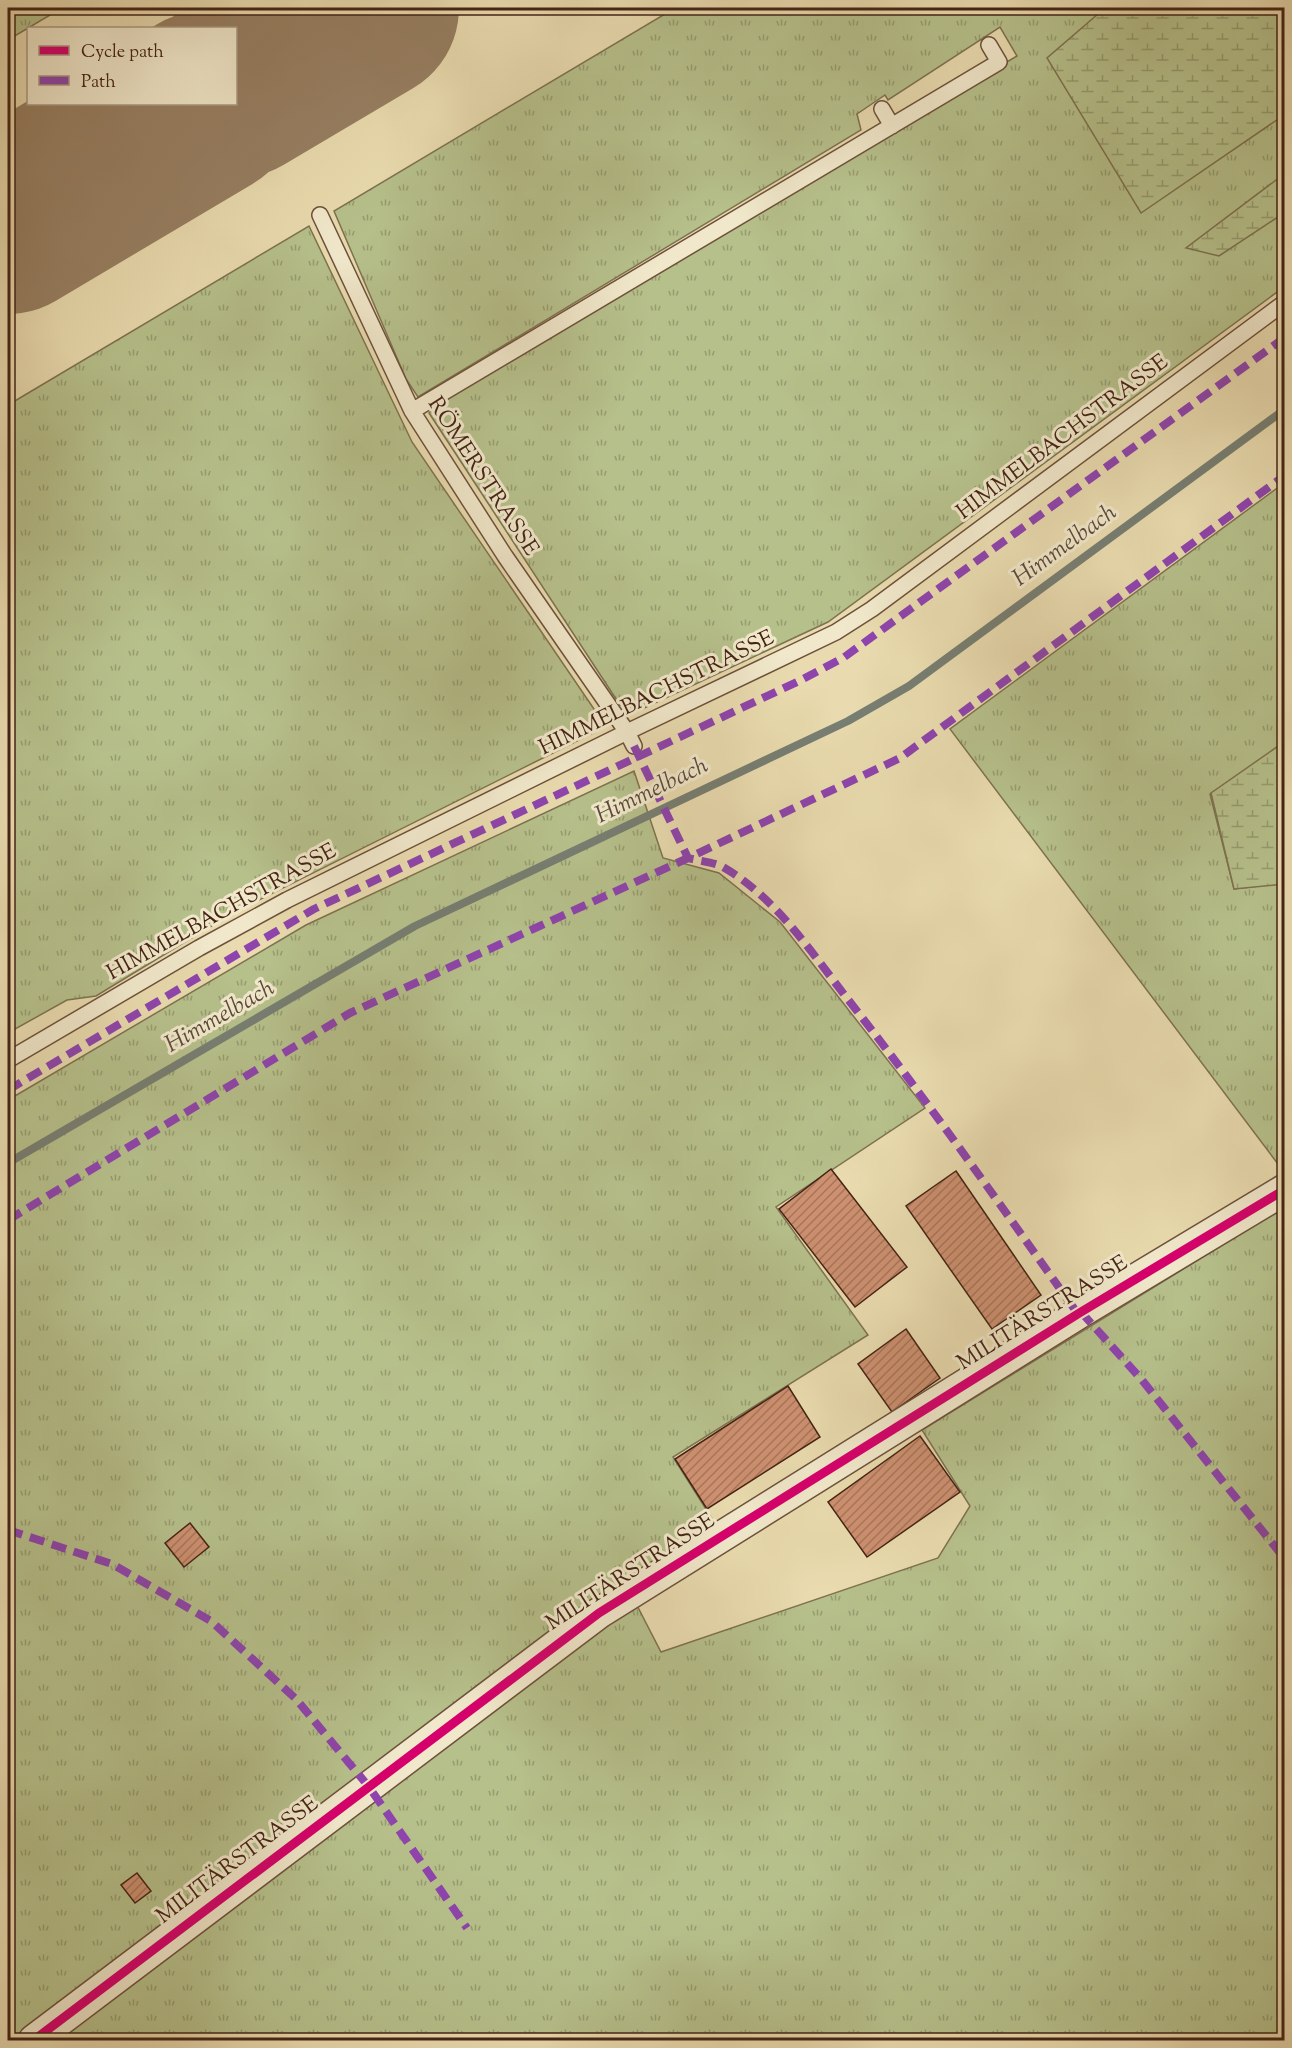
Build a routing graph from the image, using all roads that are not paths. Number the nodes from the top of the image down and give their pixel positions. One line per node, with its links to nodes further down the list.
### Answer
1 (989, 45): 3 (lane)
2 (882, 109): 3 (lane)
3 (892, 126): 6 (lane)
4 (320, 215): 6 (lane, RÖMERSTRASSE)
5 (1284, 303): 7 (lane, HIMMELBACHSTRASSE)
6 (412, 411): 7 (lane, RÖMERSTRASSE)
7 (627, 732): 8 (lane, RÖMERSTRASSE); 9 (lane, HIMMELBACHSTRASSE)
8 (634, 746)
9 (8, 1060)
10 (1284, 1190): 11 (street, MILITÄRSTRASSE)
11 (34, 2040)

